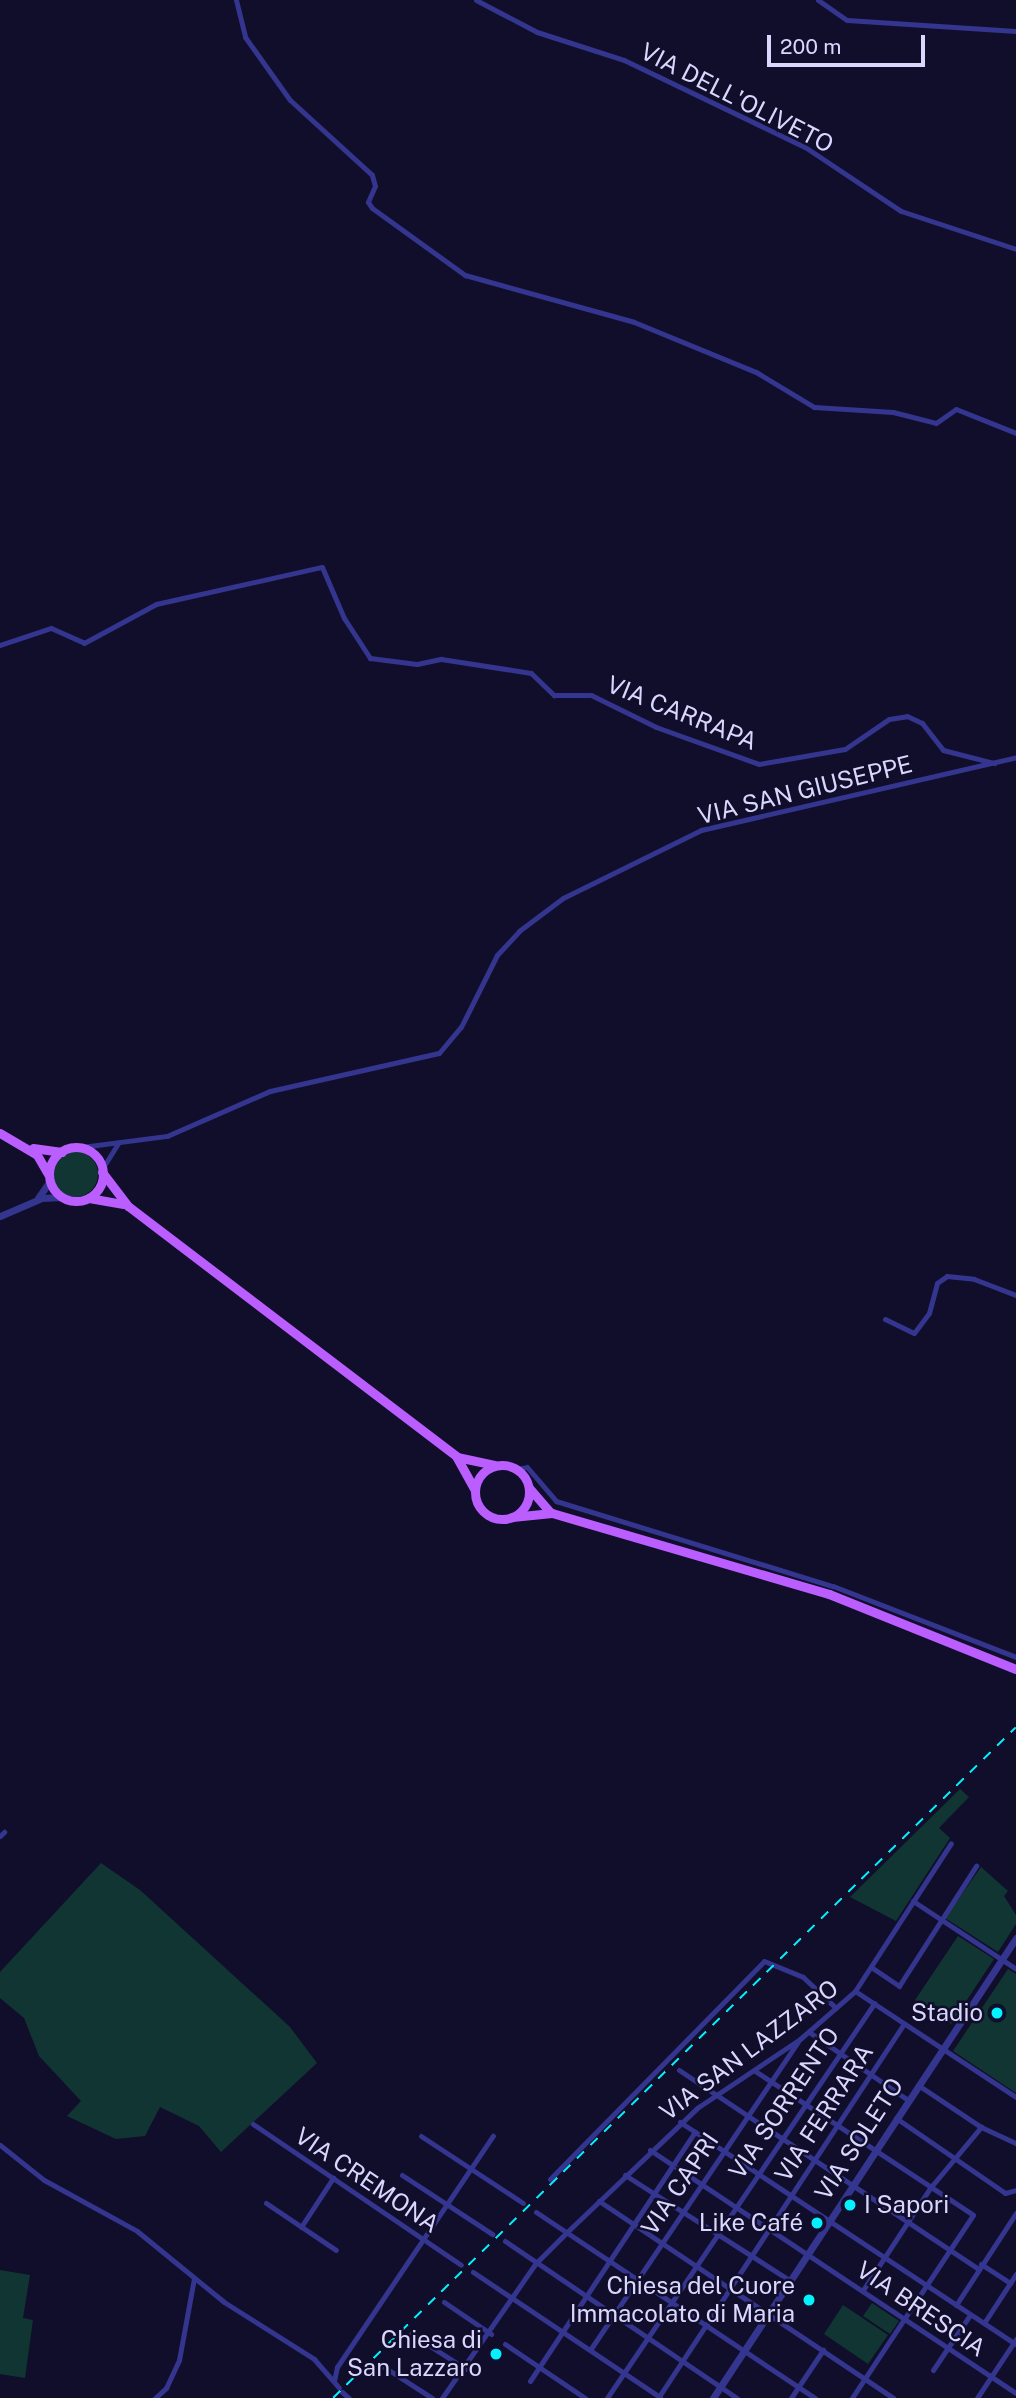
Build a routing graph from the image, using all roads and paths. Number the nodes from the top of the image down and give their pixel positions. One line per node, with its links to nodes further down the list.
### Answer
1 (236, 0): 6 (street)
2 (476, 0): 5 (street, VIA DELL'OLIVETO)
3 (818, 0): 4 (street)
4 (1016, 31)
5 (1016, 248)
6 (1016, 433)
7 (0, 645): 9 (street, VIA CARRAPA)
8 (1016, 757): 9 (street, VIA SAN GIUSEPPE)
9 (994, 763): 11 (street, VIA SAN GIUSEPPE)
10 (0, 1133): 12 (main road)
11 (121, 1142): 13 (street, VIA SAN GIUSEPPE); 15 (street)
12 (24, 1145): 14 (main road); 16 (main road)
13 (74, 1148): 14 (main road); 15 (main road)
14 (62, 1152): 16 (main road)
15 (102, 1171): 18 (main road); 20 (main road)
16 (49, 1178): 17 (main road); 19 (street)
17 (62, 1197): 18 (main road); 19 (street)
18 (89, 1198): 20 (main road)
19 (32, 1203): 21 (street)
20 (128, 1206): 24 (main road)
21 (0, 1216)
22 (1016, 1295): 23 (street)
23 (885, 1319)
24 (456, 1456): 25 (main road); 28 (main road)
25 (494, 1465): 26 (main road); 28 (main road)
26 (516, 1469): 27 (main road); 31 (street)
27 (529, 1488): 29 (main road); 30 (main road)
28 (474, 1489): 30 (main road)
29 (552, 1513): 30 (main road); 31 (main road)
30 (512, 1517)
31 (831, 1590): 32 (street); 33 (main road)
32 (1016, 1657)
33 (1016, 1669)
34 (951, 1843): 36 (street, VIA SAN LAZZARO)
35 (976, 1866): 37 (street)
36 (913, 1901): 37 (street); 40 (street, VIA SAN LAZZARO)
37 (941, 1919): 39 (street); 40 (street)
38 (1016, 1938): 39 (street, VIA SOLETO)
39 (1002, 1960): 41 (street); 48 (street, VIA SOLETO)
40 (871, 1967): 42 (street, VIA SAN LAZZARO)
41 (1016, 1969)
42 (855, 1991): 43 (street); 44 (street, VIA SAN LAZZARO)
43 (874, 2003): 45 (street); 49 (street, VIA SORRENTO)
44 (835, 2008): 46 (street, VIA SAN LAZZARO); 82 (street)
45 (904, 2023): 48 (street); 52 (street, VIA FERRARA)
46 (809, 2032): 47 (street, VIA SAN LAZZARO); 49 (street)
47 (800, 2039): 51 (street, VIA SAN LAZZARO); 53 (street, VIA CAPRI)
48 (943, 2048): 54 (street, VIA SOLETO); 56 (street)
49 (839, 2053): 52 (street); 58 (street, VIA SORRENTO)
50 (679, 2070): 55 (street)
51 (755, 2071): 53 (street); 55 (street, VIA SAN LAZZARO)
52 (870, 2075): 57 (street); 63 (street, VIA FERRARA)
53 (771, 2082): 58 (street); 59 (street, VIA CAPRI)
54 (918, 2085): 57 (street, VIA SOLETO); 64 (street)
55 (715, 2096): 59 (street); 61 (street, VIA SAN LAZZARO)
56 (1016, 2097)
57 (908, 2101): 60 (street, VIA SOLETO)
58 (805, 2104): 63 (street); 68 (street, VIA SORRENTO)
59 (748, 2116): 68 (street); 72 (street, VIA CAPRI)
60 (896, 2118): 73 (street, VIA SOLETO); 74 (street)
61 (680, 2122): 65 (street); 71 (street, VIA SAN LAZZARO)
62 (253, 2124): 81 (street, VIA CREMONA)
63 (837, 2125): 73 (street); 75 (street, VIA FERRARA)
64 (981, 2127): 69 (street); 74 (street)
65 (695, 2132): 72 (street); 76 (street)
66 (421, 2136): 77 (street)
67 (493, 2136): 77 (street)
68 (782, 2138): 75 (street); 78 (street, VIA SORRENTO)
69 (1016, 2143)
70 (0, 2145): 120 (street)
71 (650, 2150): 76 (street, VIA BRESCIA); 80 (street, VIA SAN LAZZARO)
72 (724, 2151): 78 (street); 83 (street, VIA CAPRI)
73 (874, 2151): 84 (street, VIA SOLETO); 85 (street)
74 (959, 2159): 85 (street); 86 (street)
75 (814, 2160): 84 (street); 88 (street, VIA FERRARA)
76 (673, 2165): 83 (street, VIA BRESCIA); 87 (street)
77 (470, 2169): 91 (street); 92 (street)
78 (758, 2173): 88 (street); 93 (street, VIA SORRENTO)
79 (402, 2175): 92 (street)
80 (625, 2175): 87 (street); 89 (street, VIA SAN LAZZARO)
81 (333, 2178): 100 (street); 105 (street, VIA CREMONA)
82 (550, 2179)
83 (701, 2184): 93 (street, VIA BRESCIA); 95 (street, VIA CAPRI)
84 (852, 2185): 97 (street, VIA SOLETO); 98 (street)
85 (930, 2188): 98 (street); 109 (street)
86 (1016, 2190)
87 (653, 2194): 95 (street); 99 (street)
88 (791, 2195): 97 (street); 101 (street, VIA FERRARA)
89 (599, 2201): 99 (street); 102 (street, VIA SAN LAZZARO)
90 (265, 2203): 100 (street)
91 (523, 2203)
92 (447, 2205): 103 (street); 105 (street)
93 (736, 2206): 101 (street, VIA BRESCIA); 104 (street, VIA SORRENTO)
94 (536, 2211): 102 (street)
95 (682, 2212): 104 (street); 107 (street, VIA CAPRI)
96 (1016, 2213): 117 (street)
97 (829, 2220): 110 (street, VIA SOLETO); 112 (street)
98 (908, 2222): 109 (street); 112 (street)
99 (632, 2225): 107 (street); 113 (street)
100 (301, 2227): 108 (street)
101 (769, 2228): 110 (street, VIA BRESCIA); 111 (street, VIA FERRARA)
102 (566, 2232): 113 (street); 114 (street, VIA SAN LAZZARO)
103 (492, 2234)
104 (717, 2234): 111 (street); 116 (street, VIA SORRENTO)
105 (423, 2240): 115 (street, VIA CREMONA); 151 (street)
106 (505, 2241): 114 (street)
107 (661, 2244): 116 (street); 122 (street, VIA CAPRI)
108 (336, 2250)
109 (949, 2250): 117 (street); 124 (street)
110 (807, 2253): 121 (street, VIA SOLETO); 126 (street, VIA BRESCIA)
111 (751, 2255): 121 (street); 125 (street, VIA FERRARA)
112 (885, 2257): 124 (street); 126 (street)
113 (607, 2262): 122 (street); 127 (street)
114 (536, 2263): 127 (street); 128 (street, VIA SAN LAZZARO)
115 (461, 2265)
116 (695, 2266): 125 (street); 130 (street, VIA SORRENTO)
117 (980, 2266): 123 (street); 131 (street)
118 (473, 2272): 128 (street)
119 (1016, 2274): 123 (street)
120 (194, 2278): 150 (street); 164 (street)
121 (789, 2280): 132 (street, VIA SOLETO)
122 (636, 2281): 130 (street); 133 (street, VIA CAPRI)
123 (1010, 2283): 136 (street)
124 (927, 2284): 131 (street); 135 (street)
125 (729, 2288): 132 (street); 137 (street, VIA FERRARA)
126 (863, 2290): 135 (street, VIA BRESCIA)
127 (585, 2296): 133 (street); 138 (street)
128 (514, 2299): 138 (street); 140 (street, VIA SAN LAZZARO)
129 (444, 2302): 140 (street)
130 (671, 2303): 137 (street); 141 (street, VIA SORRENTO)
131 (956, 2305): 134 (street)
132 (768, 2314): 146 (street); 147 (street, VIA SOLETO)
133 (614, 2315): 141 (street); 145 (street, VIA CAPRI)
134 (970, 2315): 136 (street); 144 (street)
135 (904, 2318): 144 (street, VIA BRESCIA); 157 (street)
136 (984, 2323): 142 (street)
137 (705, 2326): 147 (street); 148 (street, VIA FERRARA)
138 (562, 2331): 145 (street); 152 (street)
139 (411, 2334): 153 (street)
140 (491, 2334): 153 (street, VIA SAN LAZZARO)
141 (647, 2338): 148 (street); 155 (street, VIA SORRENTO)
142 (1015, 2342): 156 (street)
143 (505, 2344): 152 (street)
144 (948, 2347): 154 (street); 156 (street, VIA BRESCIA)
145 (590, 2350): 155 (street)
146 (823, 2350): 157 (street); 161 (street)
147 (744, 2351): 160 (street, VIA SOLETO); 161 (street)
148 (682, 2361): 160 (street); 163 (street, VIA FERRARA)
149 (381, 2365): 166 (street)
150 (322, 2367): 151 (street); 158 (street)
151 (337, 2367): 158 (street)
152 (539, 2367): 159 (street); 168 (street)
153 (466, 2370): 167 (street, VIA SAN LAZZARO)
154 (933, 2370)
155 (624, 2373): 163 (street); 169 (street, VIA SORRENTO)
156 (991, 2377): 162 (street, VIA BRESCIA); 176 (street)
157 (864, 2378): 174 (street); 175 (street)
158 (334, 2381): 165 (street)
159 (530, 2381)
160 (720, 2387): 170 (street, VIA SOLETO); 171 (street)
161 (799, 2387): 172 (street); 173 (street)
162 (1016, 2393)
163 (660, 2397)
164 (155, 2398)
165 (349, 2398)
166 (432, 2398)
167 (442, 2398)
168 (585, 2398)
169 (607, 2398)
170 (713, 2398)
171 (737, 2398)
172 (791, 2398)
173 (815, 2398)
174 (852, 2398)
175 (893, 2398)
176 (977, 2398)

